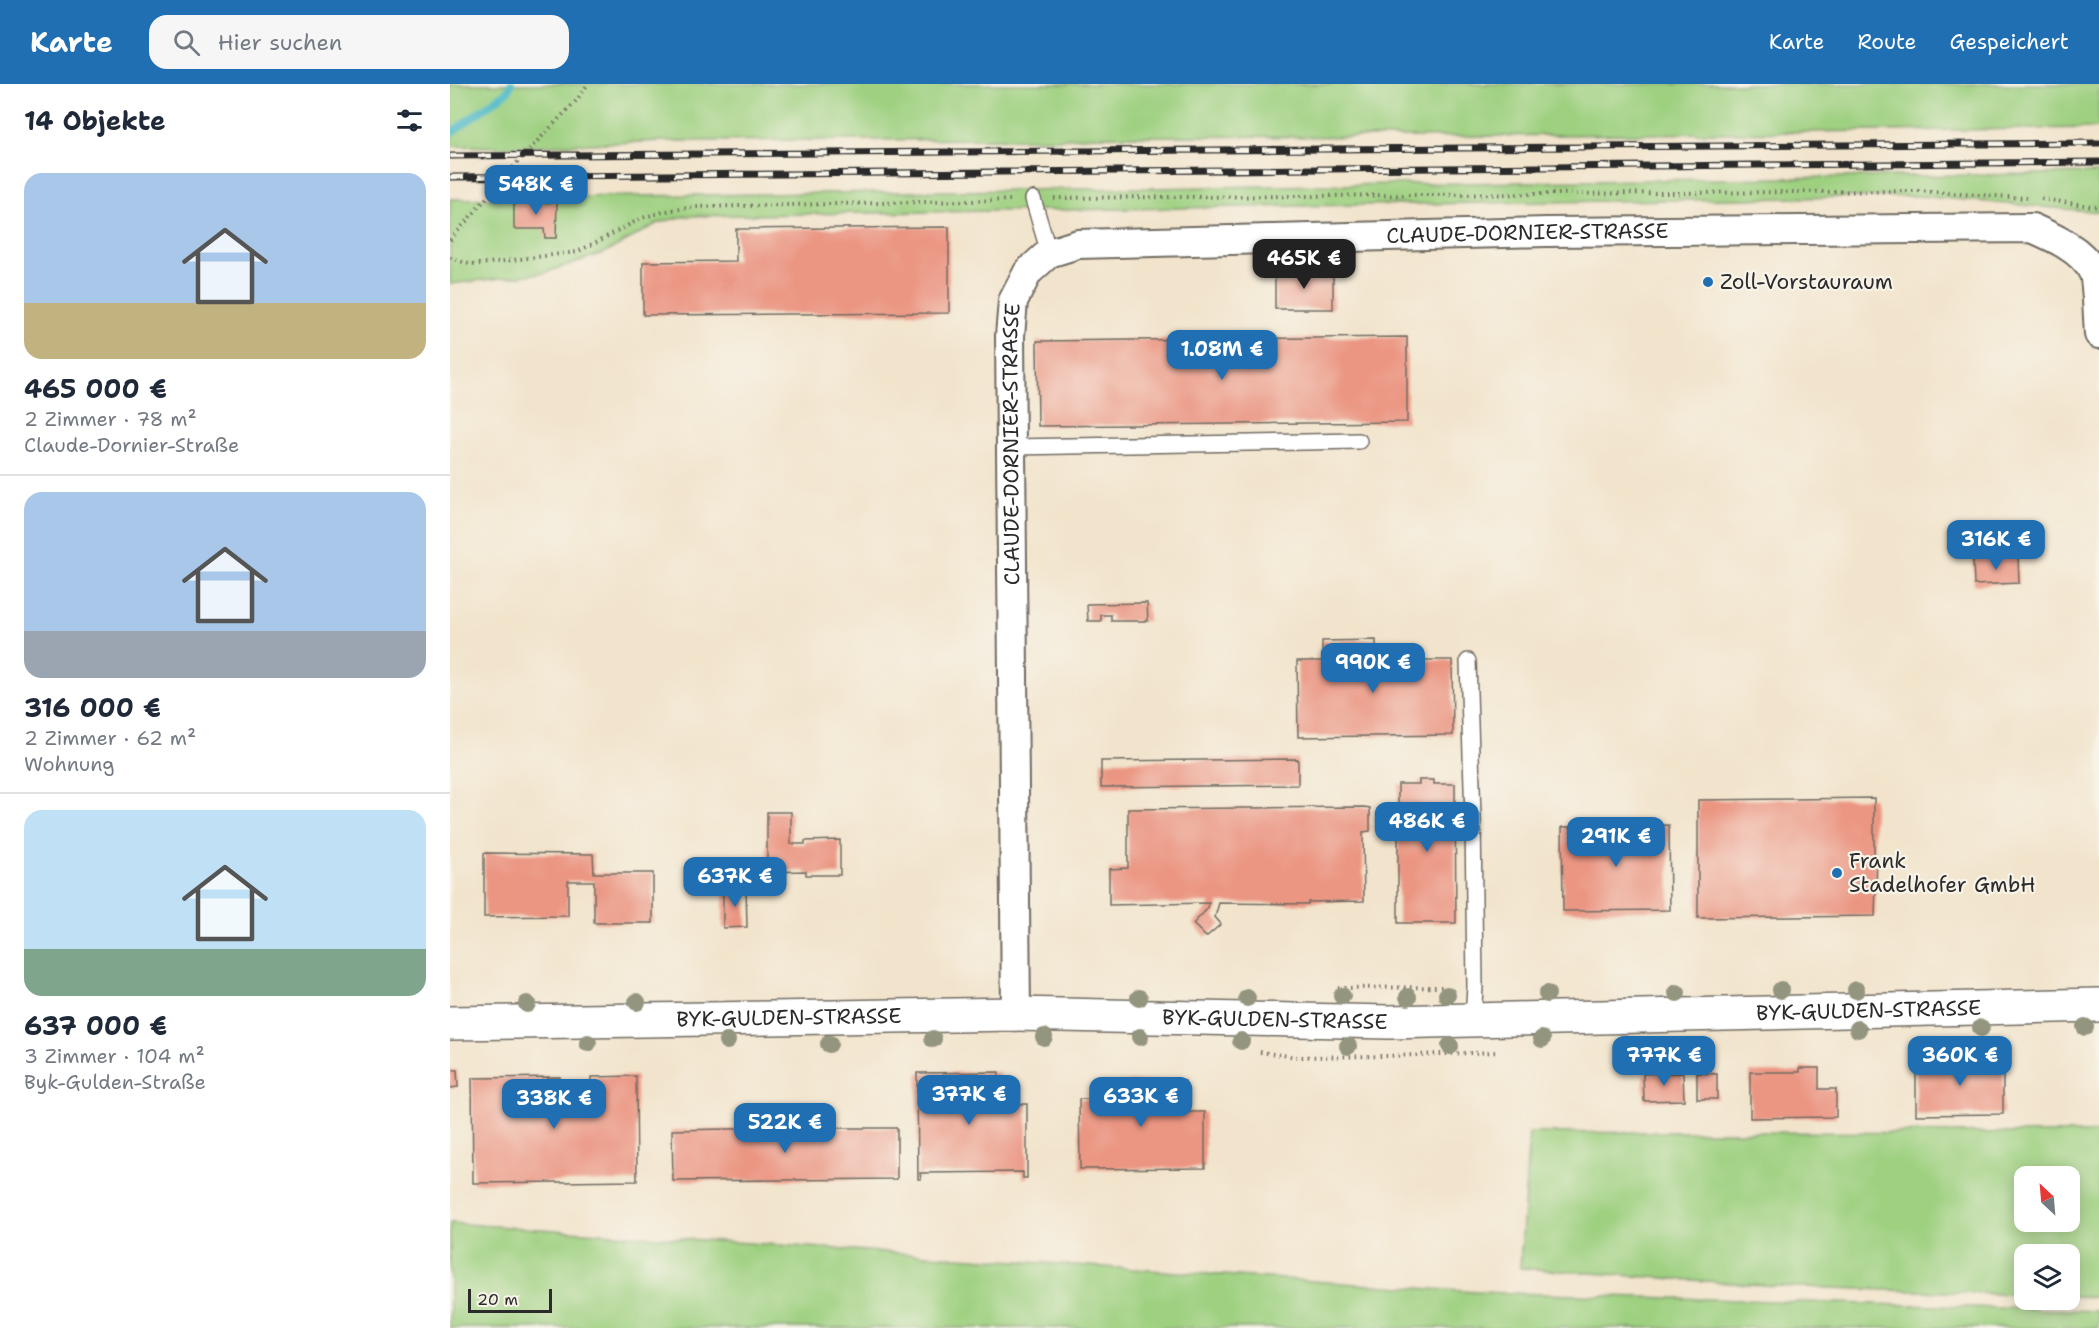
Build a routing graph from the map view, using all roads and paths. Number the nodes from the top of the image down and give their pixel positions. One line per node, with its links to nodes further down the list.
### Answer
1 (588, 84): 4 (path)
2 (1033, 200): 3 (path); 5 (lane); 6 (path)
3 (2099, 207)
4 (450, 240)
5 (1049, 254): 7 (street, CLAUDE-DORNIER-STRASSE); 9 (street, CLAUDE-DORNIER-STRASSE)
6 (450, 258)
7 (2099, 334)
8 (1359, 441): 9 (lane)
9 (1011, 447): 12 (street, CLAUDE-DORNIER-STRASSE)
10 (1468, 661): 13 (lane)
11 (2099, 1005): 13 (street, BYK-GULDEN-STRASSE)
12 (1016, 1014): 13 (street, BYK-GULDEN-STRASSE); 14 (street, BYK-GULDEN-STRASSE)
13 (1473, 1020)
14 (450, 1023)

